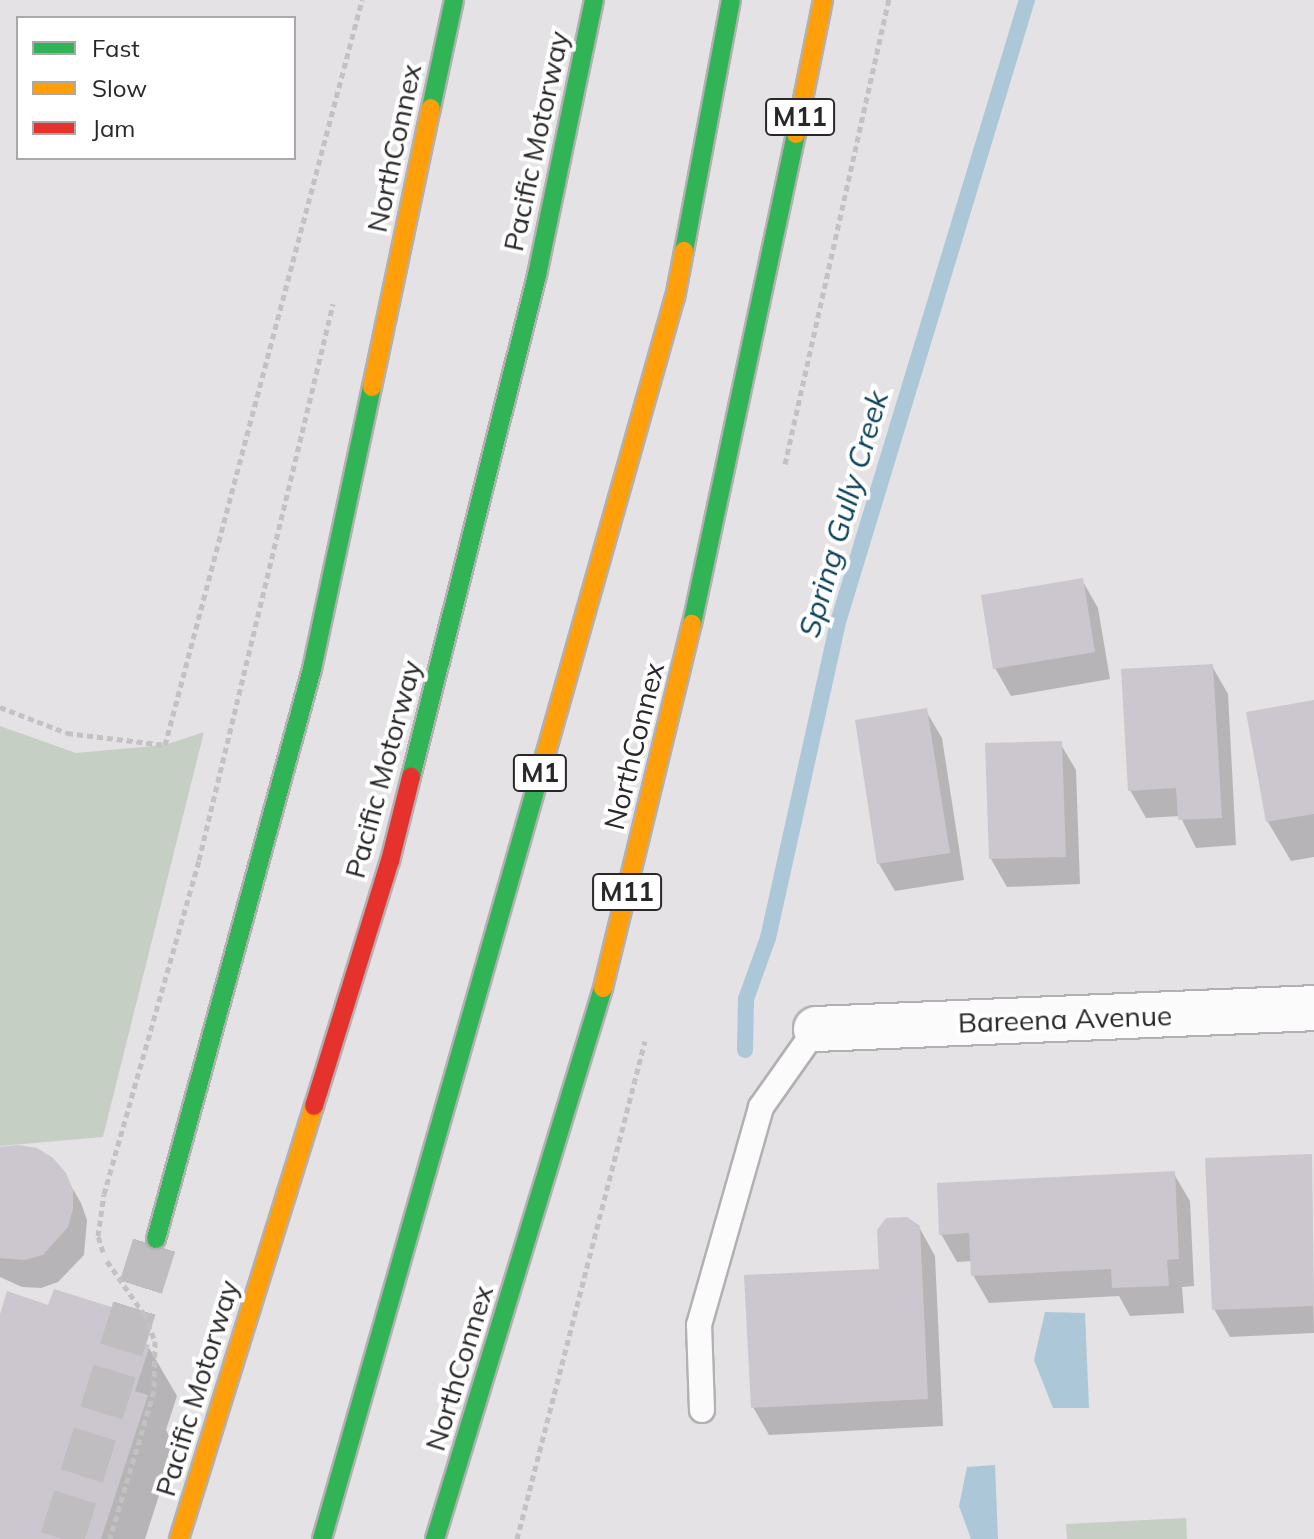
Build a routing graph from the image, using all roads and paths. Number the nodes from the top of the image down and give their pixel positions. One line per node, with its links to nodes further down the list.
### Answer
1 (362, 0): 7 (path)
2 (454, 0): 10 (highway, NorthConnex)
3 (594, 0): 13 (highway, Pacific Motorway)
4 (731, 0): 14 (highway, M1)
5 (823, 0): 15 (highway, NorthConnex / M11)
6 (336, 292): 12 (path)
7 (0, 707)
8 (1314, 1008): 9 (street, Bareena Avenue)
9 (816, 1029): 11 (lane)
10 (156, 1239)
11 (702, 1410)
12 (110, 1539)
13 (179, 1539)
14 (322, 1539)
15 (435, 1539)

